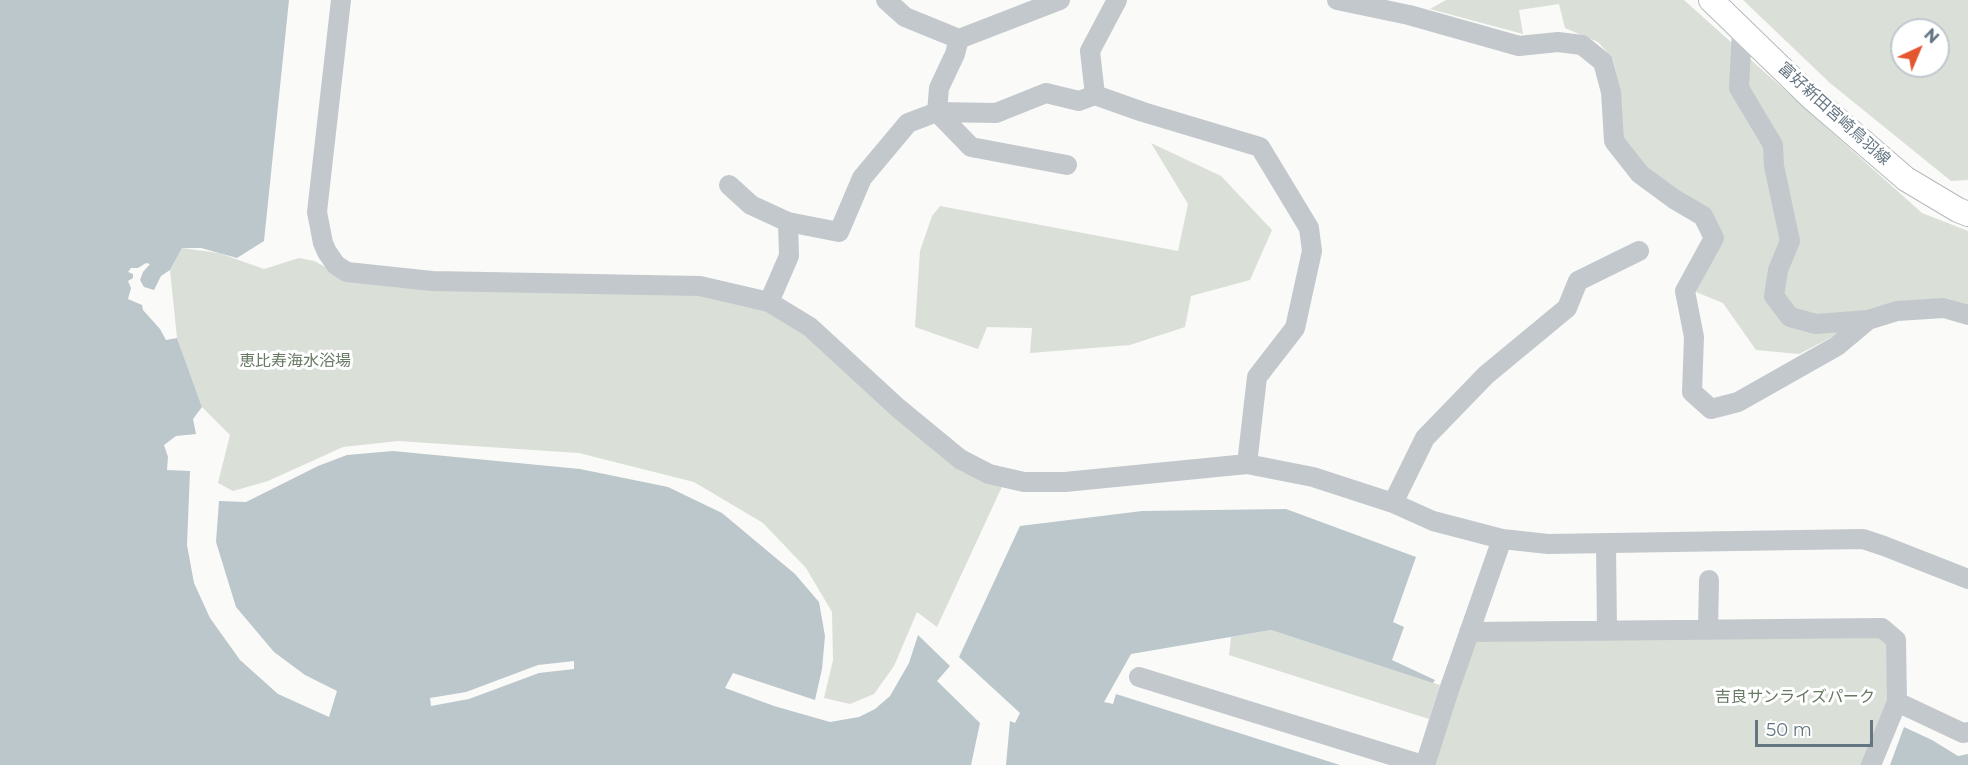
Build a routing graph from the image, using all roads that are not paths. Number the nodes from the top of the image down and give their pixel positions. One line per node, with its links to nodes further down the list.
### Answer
1 (341, 0): 16 (street)
2 (885, 0): 8 (street)
3 (1060, 0): 8 (street)
4 (1117, 0): 9 (street)
5 (1337, 0): 18 (street)
6 (1711, 0): 7 (main road, 富好新田宮崎鳥羽線)
7 (1742, 30): 13 (main road, 富好新田宮崎鳥羽線); 18 (street)
8 (959, 39): 10 (street)
9 (1095, 95): 10 (street); 19 (street)
10 (938, 112): 11 (street); 14 (street)
11 (1067, 165)
12 (729, 185): 14 (street)
13 (1968, 214)
14 (788, 222): 16 (street)
15 (1639, 251): 20 (street)
16 (769, 302): 19 (street)
17 (1968, 315): 18 (street)
18 (1868, 320)
19 (1247, 464): 20 (street)
20 (1393, 503): 21 (street)
21 (1502, 539): 22 (street); 27 (street)
22 (1606, 544): 23 (street); 25 (street)
23 (1968, 579)
24 (1709, 580): 26 (street)
25 (1607, 630): 26 (street); 27 (street)
26 (1708, 630): 29 (street)
27 (1469, 632): 31 (street)
28 (1139, 677): 31 (street)
29 (1898, 702): 30 (street); 32 (street)
30 (1968, 732)
31 (1424, 765)
32 (1871, 765)

